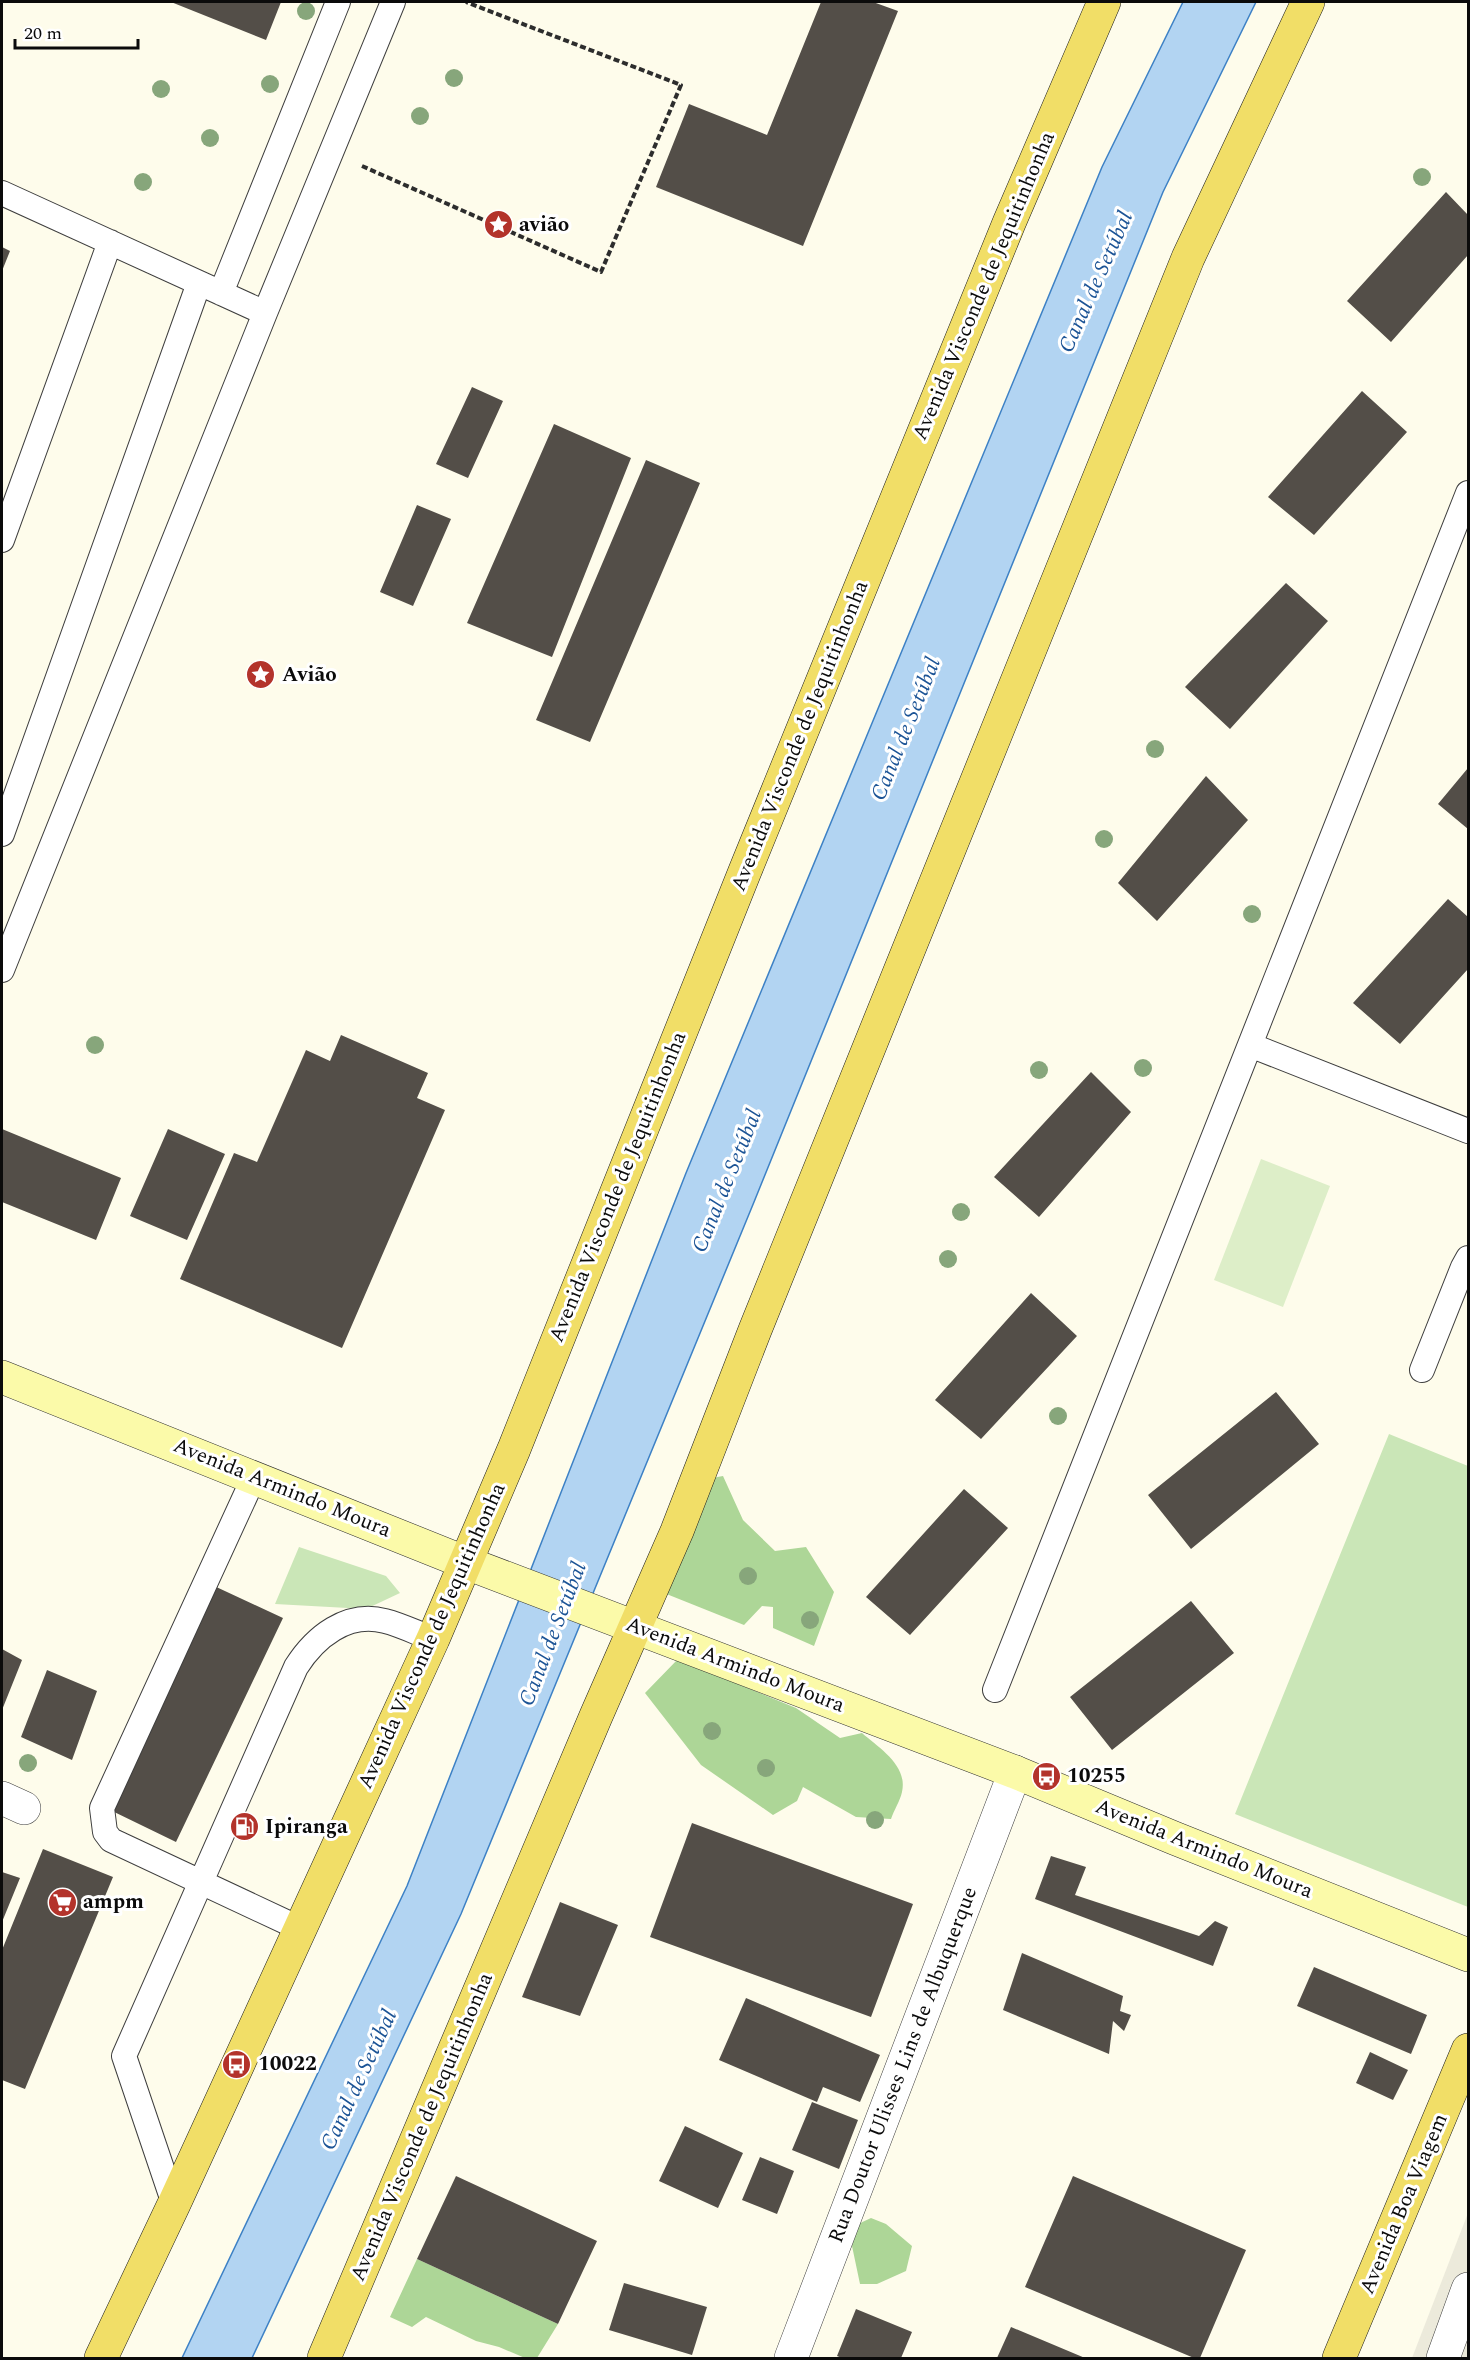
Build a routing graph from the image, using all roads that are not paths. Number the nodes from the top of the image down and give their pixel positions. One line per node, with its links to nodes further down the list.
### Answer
1 (338, 2): 8 (lane)
2 (393, 2): 9 (lane)
3 (1104, 2): 20 (main road, Avenida Visconde de Jequitinhonha)
4 (1308, 2): 21 (main road, Avenida Visconde de Jequitinhonha)
5 (2, 193): 6 (lane)
6 (110, 242): 7 (lane); 11 (lane)
7 (199, 283): 8 (lane); 12 (lane)
8 (221, 293): 9 (lane)
9 (265, 313): 13 (lane)
10 (1468, 494): 14 (lane)
11 (2, 540)
12 (2, 834)
13 (2, 970)
14 (1250, 1045): 15 (lane); 23 (lane)
15 (1468, 1131)
16 (1468, 1258): 17 (lane)
17 (1422, 1370)
18 (2, 1377): 19 (main road, Avenida Armindo Moura)
19 (254, 1477): 20 (main road, Avenida Armindo Moura); 25 (lane)
20 (464, 1562): 21 (main road, Avenida Armindo Moura); 22 (main road, Avenida Visconde de Jequitinhonha)
21 (634, 1627): 24 (main road, Avenida Armindo Moura); 32 (main road, Avenida Visconde de Jequitinhonha)
22 (433, 1639): 25 (lane); 26 (main road, Avenida Visconde de Jequitinhonha)
23 (995, 1690)
24 (1015, 1772): 27 (main road, Avenida Armindo Moura); 33 (street, Rua Doutor Ulisses Lins de Albuquerque)
25 (200, 1882): 26 (lane); 29 (lane)
26 (301, 1929): 29 (main road, Avenida Visconde de Jequitinhonha)
27 (1468, 1954)
28 (1468, 2050): 34 (main road, Avenida Boa Viagem)
29 (174, 2204): 31 (main road, Avenida Visconde de Jequitinhonha)
30 (1468, 2289): 35 (street)
31 (101, 2358)
32 (324, 2358)
33 (790, 2358)
34 (1339, 2358)
35 (1443, 2358)

